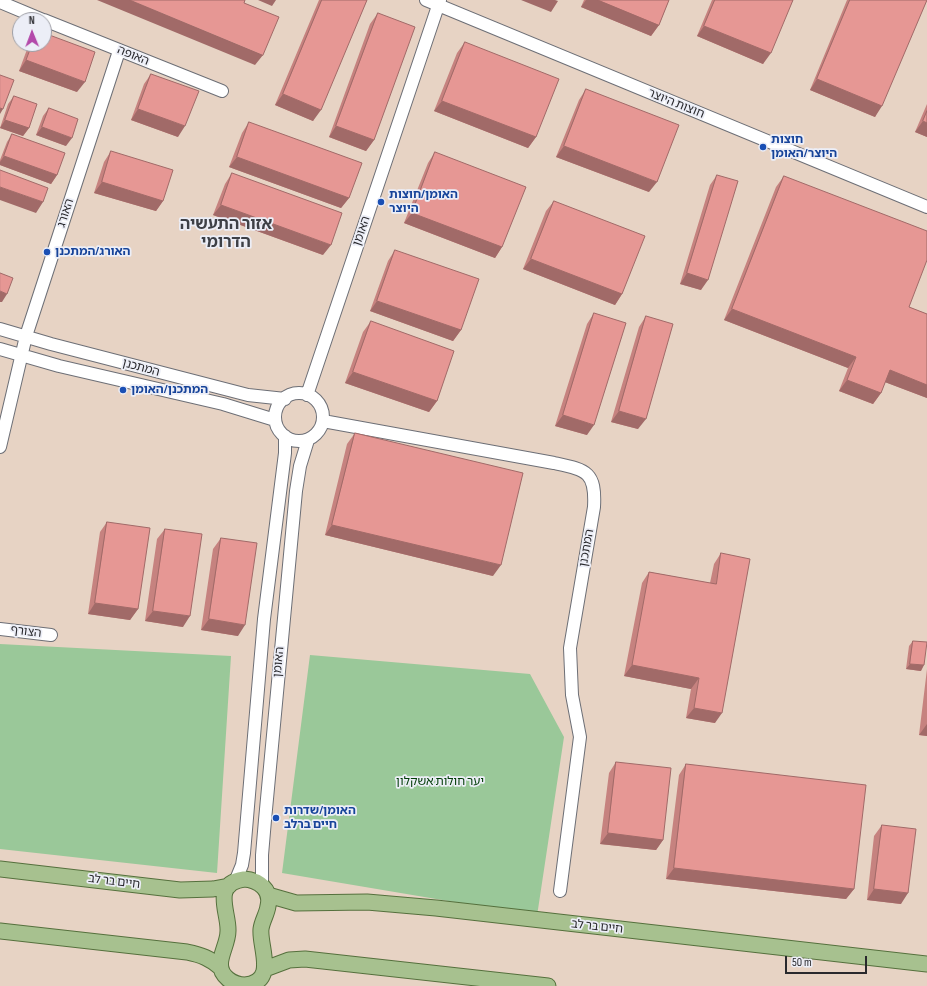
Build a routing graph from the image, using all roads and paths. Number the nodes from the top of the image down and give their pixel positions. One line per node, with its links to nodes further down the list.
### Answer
1 (426, 0): 3 (street, חוצות היוצר)
2 (0, 2): 4 (street, האופה)
3 (439, 3): 8 (street, חוצות היוצר); 13 (street, האומן)
4 (24, 12)
5 (52, 23): 6 (street, האופה)
6 (119, 51): 7 (street, האופה); 10 (street, האורג)
7 (222, 91)
8 (927, 207)
9 (0, 329): 10 (street, המתכנן)
10 (26, 336): 12 (street, האורג); 14 (street, המתכנן)
11 (0, 349): 12 (street, המתכנן)
12 (20, 356): 15 (street, המתכנן); 19 (street, האורג)
13 (307, 395): 14 (street); 16 (street)
14 (285, 398): 15 (street)
15 (276, 420): 17 (street)
16 (323, 421): 18 (street); 25 (street, המתכנן)
17 (285, 436): 18 (street); 23 (street, האומן)
18 (308, 440): 24 (street, האומן)
19 (0, 447)
20 (0, 629): 21 (street, הצורף)
21 (51, 635)
22 (0, 869): 23 (main road, חיים בר לב)
23 (232, 884): 24 (main road, חיים בר לב); 28 (main road)
24 (265, 890): 27 (main road, חיים בר לב); 29 (main road)
25 (560, 891)
26 (0, 931): 28 (main road)
27 (927, 964)
28 (225, 977): 29 (main road)
29 (258, 979): 30 (main road)
30 (548, 986)

